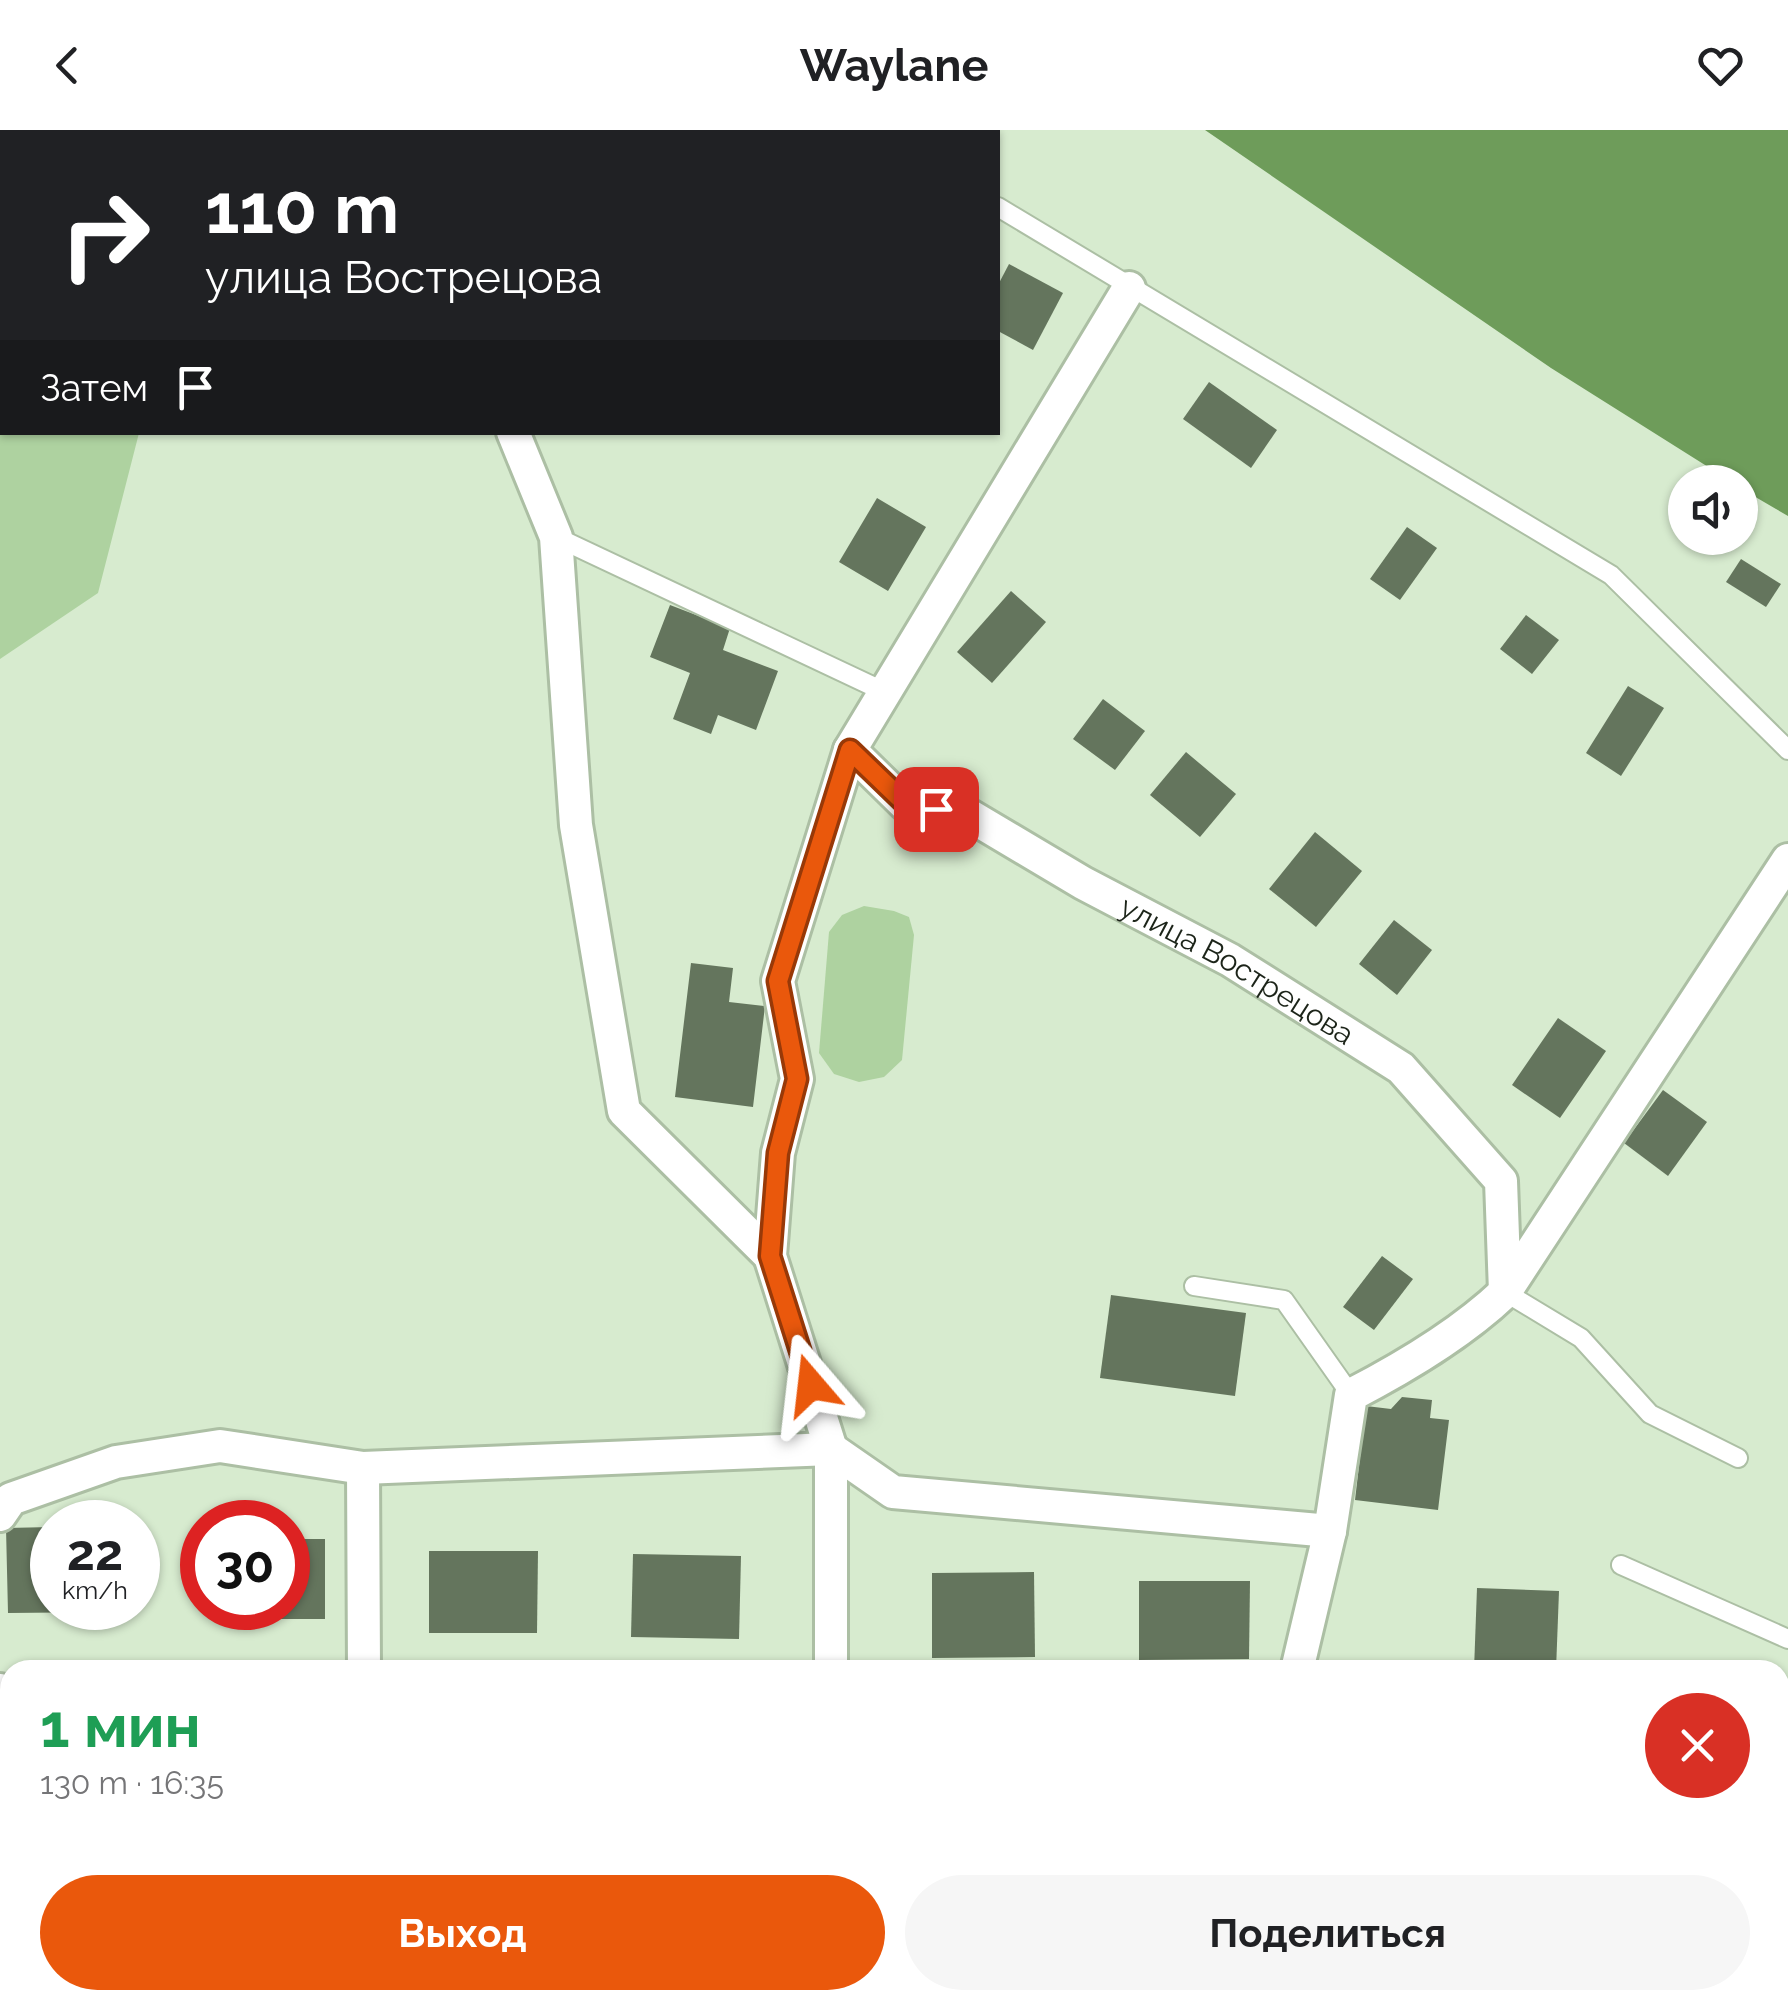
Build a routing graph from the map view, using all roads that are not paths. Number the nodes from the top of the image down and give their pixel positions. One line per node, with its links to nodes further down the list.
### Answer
1 (1000, 208): 2 (lane)
2 (1129, 288): 5 (street); 7 (lane)
3 (514, 435): 4 (street)
4 (556, 537): 5 (lane); 9 (street)
5 (885, 692): 6 (street)
6 (850, 750): 9 (street); 11 (street, улица Вострецова)
7 (1788, 750)
8 (1788, 860): 11 (street)
9 (770, 1256): 13 (street)
10 (1194, 1286): 12 (lane)
11 (1505, 1292): 12 (street); 14 (lane)
12 (1351, 1395): 17 (street)
13 (831, 1449): 15 (street); 17 (street); 21 (street)
14 (1738, 1458)
15 (363, 1468): 16 (street); 20 (street)
16 (0, 1515)
17 (1330, 1532): 22 (street)
18 (1621, 1564): 19 (lane)
19 (1788, 1640)
20 (364, 1660)
21 (831, 1660)
22 (1299, 1660)

